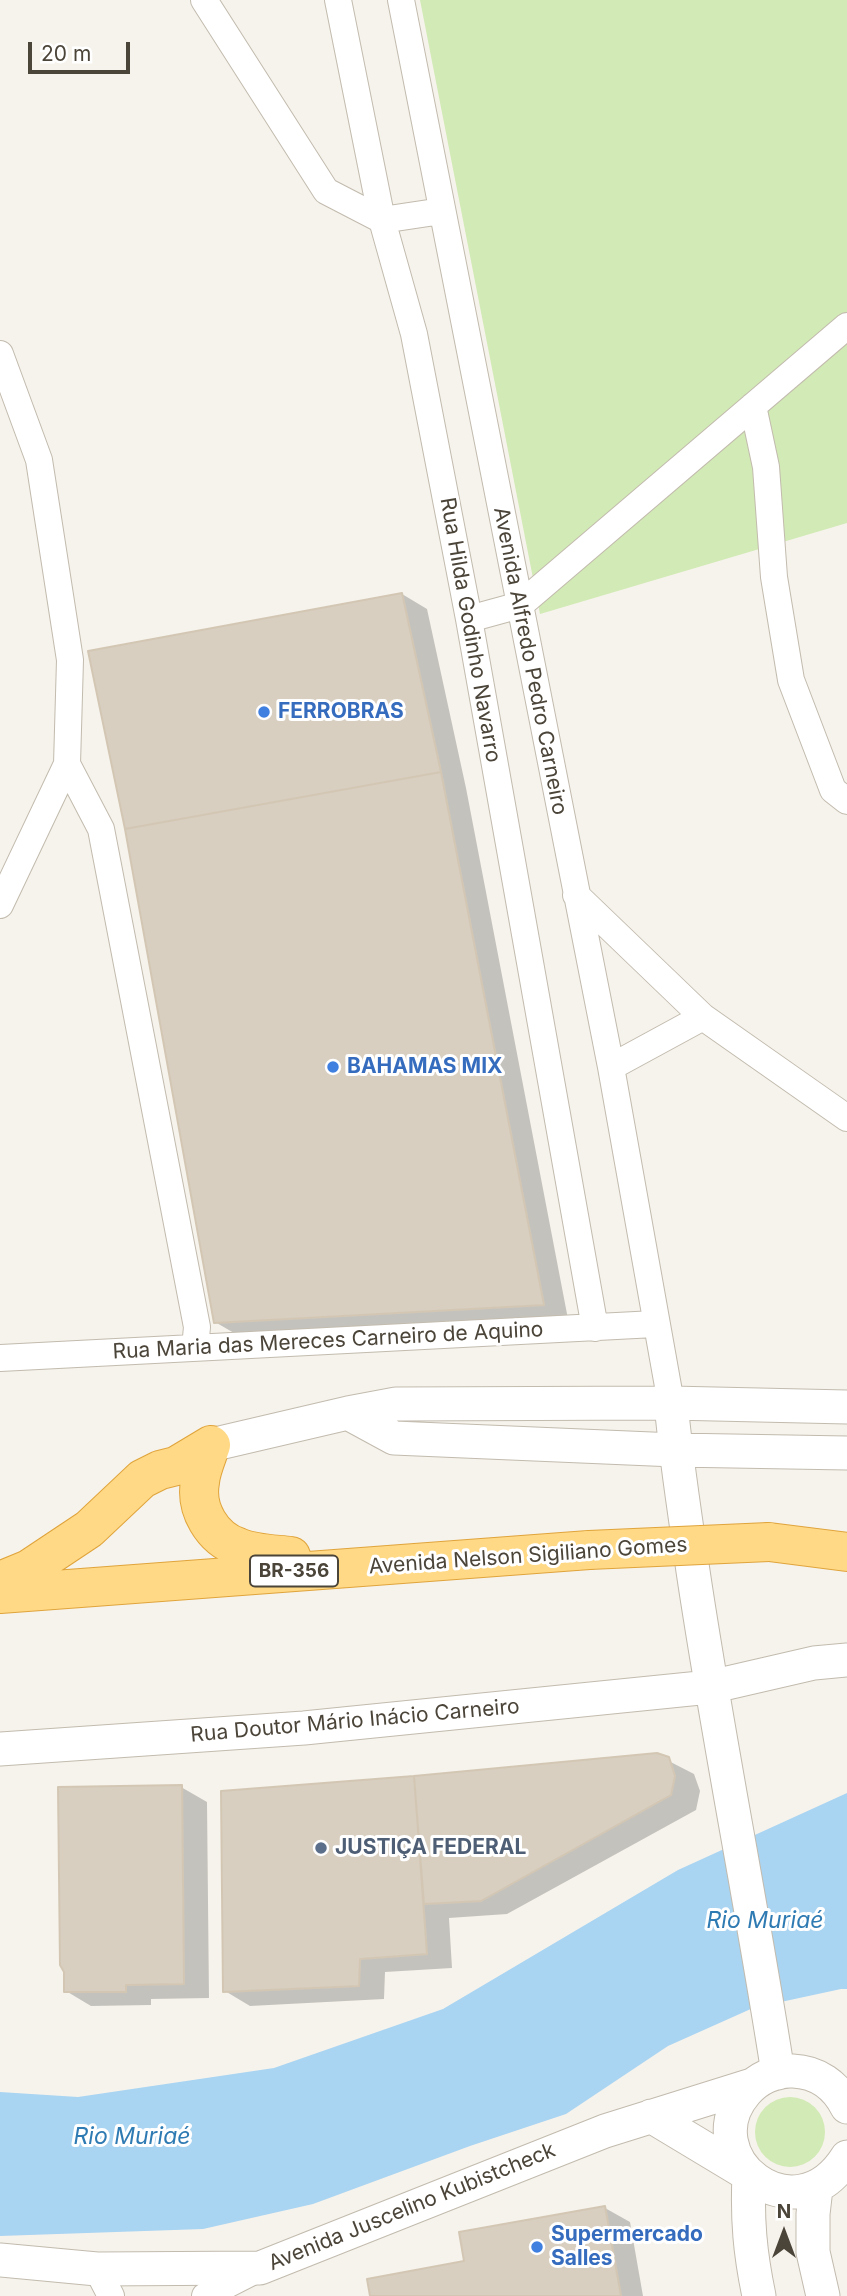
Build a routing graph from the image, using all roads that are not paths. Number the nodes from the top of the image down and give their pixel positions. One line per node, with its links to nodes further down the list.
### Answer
1 (204, 0): 5 (street)
2 (338, 0): 5 (street)
3 (401, 0): 4 (street, Avenida Alfredo Pedro Carneiro)
4 (442, 211): 5 (street); 9 (street, Avenida Alfredo Pedro Carneiro)
5 (382, 220): 10 (street, Rua Hilda Godinho Navarro)
6 (847, 327): 8 (street)
7 (0, 354): 11 (street)
8 (753, 406): 9 (street); 12 (street)
9 (520, 606): 10 (street); 13 (street, Avenida Alfredo Pedro Carneiro)
10 (469, 619): 19 (street, Rua Hilda Godinho Navarro)
11 (67, 764): 14 (street); 20 (street)
12 (847, 802)
13 (576, 895): 15 (street); 16 (street, Avenida Alfredo Pedro Carneiro)
14 (0, 905)
15 (703, 1017): 16 (street); 17 (street)
16 (611, 1067): 18 (street, Avenida Alfredo Pedro Carneiro)
17 (847, 1118)
18 (655, 1324): 19 (street, Rua Maria das Mereces Carneiro de Aquino); 22 (street, Avenida Alfredo Pedro Carneiro)
19 (595, 1328): 20 (street, Rua Maria das Mereces Carneiro de Aquino)
20 (195, 1348): 21 (street, Rua Maria das Mereces Carneiro de Aquino)
21 (0, 1358)
22 (671, 1403): 23 (street); 24 (street); 26 (street)
23 (847, 1407)
24 (348, 1413): 25 (street); 26 (street)
25 (211, 1445): 29 (highway); 30 (highway)
26 (675, 1450): 27 (street); 33 (street)
27 (847, 1453)
28 (847, 1552): 29 (highway, Avenida Nelson Sigiliano Gomes / BR-356, bridge)
29 (373, 1565): 31 (highway, Avenida Nelson Sigiliano Gomes / BR-356)
30 (0, 1581)
31 (0, 1594)
32 (847, 1660): 33 (street, Rua Doutor Mário Inácio Carneiro)
33 (710, 1687): 34 (street, Rua Doutor Mário Inácio Carneiro); 35 (street)
34 (0, 1749)
35 (765, 2079): 36 (street, Avenida Juscelino Kubistcheck); 37 (street, Avenida Juscelino Kubistcheck); 39 (street)
36 (841, 2091)
37 (651, 2116): 39 (street); 42 (street, Avenida Juscelino Kubistcheck)
38 (847, 2157): 40 (street)
39 (749, 2175): 40 (street); 45 (street)
40 (816, 2188): 46 (street)
41 (0, 2260): 43 (street, Avenida Juscelino Kubistcheck)
42 (260, 2267): 43 (street, Avenida Juscelino Kubistcheck); 44 (street)
43 (104, 2282)
44 (205, 2296)
45 (759, 2296)
46 (822, 2296)

